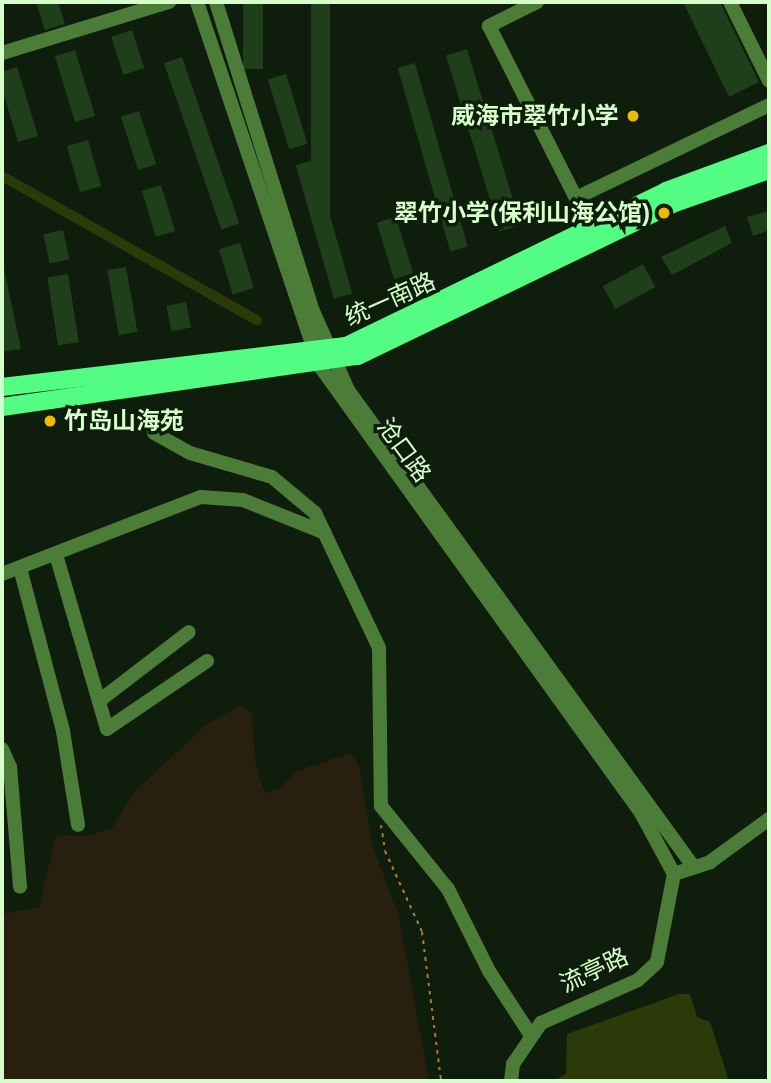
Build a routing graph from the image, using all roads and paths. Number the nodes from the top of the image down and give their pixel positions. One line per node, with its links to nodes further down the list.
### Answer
1 (169, 2): 6 (street)
2 (197, 2): 11 (street, 沧口路)
3 (216, 2): 11 (street, 沧口路)
4 (537, 2): 8 (street)
5 (730, 2): 7 (street)
6 (2, 53)
7 (769, 81)
8 (769, 105)
9 (769, 153): 11 (main road, 统一南路)
10 (769, 170): 11 (main road, 统一南路)
11 (323, 358): 12 (main road, 统一南路); 13 (main road, 统一南路); 26 (street, 沧口路); 27 (street, 沧口路)
12 (2, 387)
13 (2, 407)
14 (154, 433): 15 (street)
15 (325, 533): 16 (street); 23 (street)
16 (57, 558): 17 (street); 21 (street)
17 (20, 568): 18 (street); 25 (street)
18 (2, 574)
19 (189, 632): 21 (street)
20 (207, 661): 21 (street)
21 (99, 701)
22 (2, 749): 28 (street)
23 (381, 806): 29 (street); 30 (path)
24 (769, 819): 26 (street)
25 (78, 825)
26 (693, 866): 27 (street)
27 (674, 874): 29 (street, 流亭路)
28 (20, 887)
29 (530, 1034): 31 (street)
30 (441, 1081)
31 (511, 1081)

